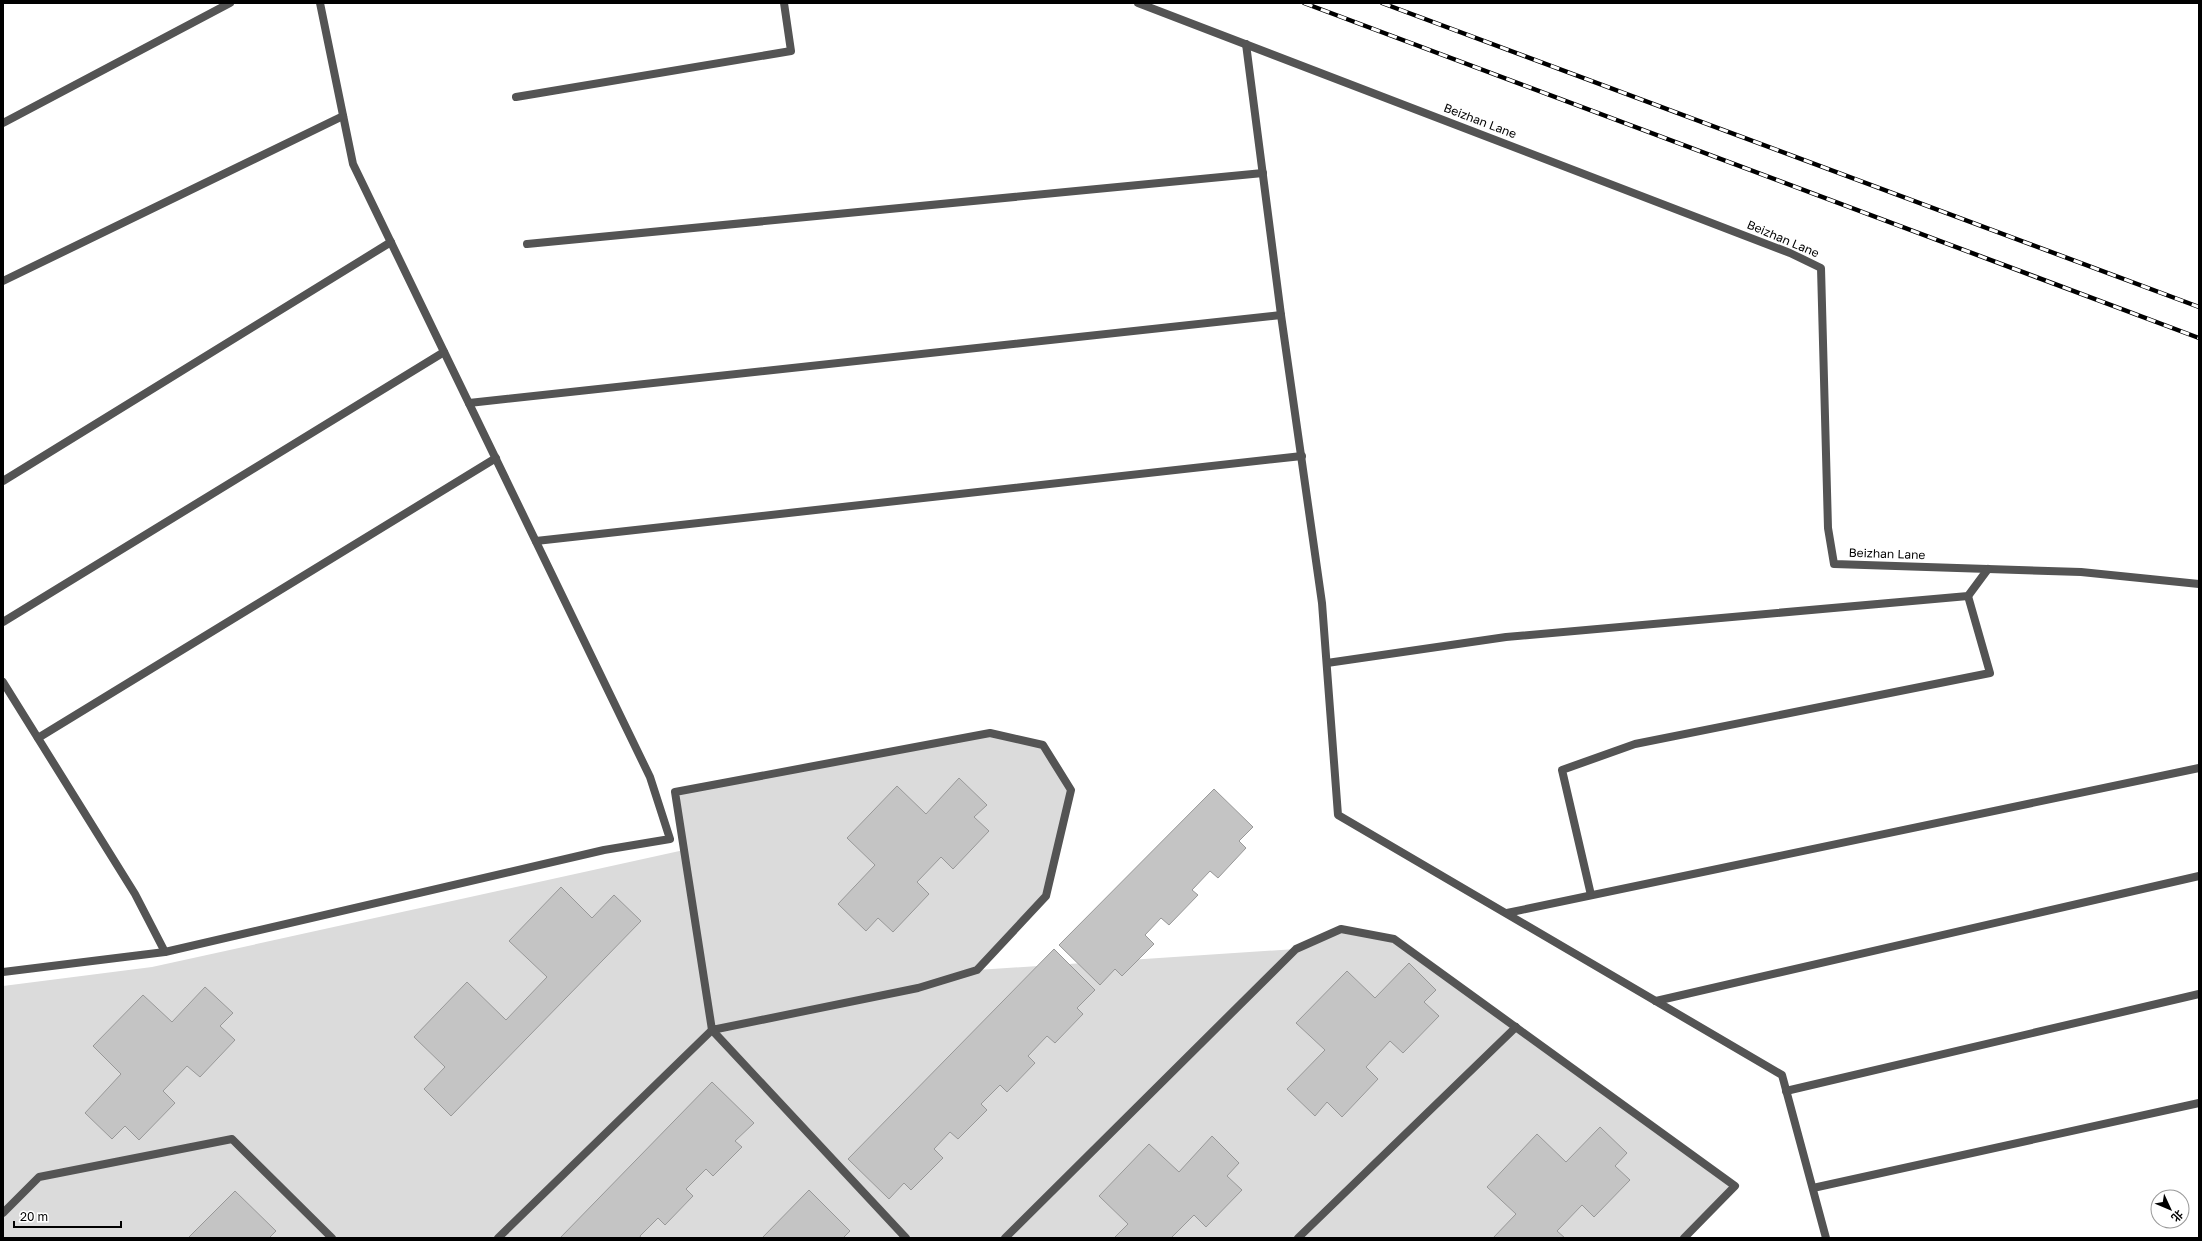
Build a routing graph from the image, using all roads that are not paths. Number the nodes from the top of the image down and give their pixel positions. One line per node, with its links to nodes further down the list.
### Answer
1 (230, 3): 8 (street)
2 (320, 3): 7 (street)
3 (784, 3): 6 (street)
4 (1138, 3): 5 (street, Beizhan Lane)
5 (1246, 44): 9 (street); 20 (street, Beizhan Lane)
6 (516, 97)
7 (343, 116): 10 (street); 12 (street)
8 (3, 123)
9 (1263, 173): 11 (street); 13 (street)
10 (391, 242): 14 (street); 18 (street)
11 (526, 244)
12 (3, 281)
13 (1281, 315): 15 (street); 16 (street)
14 (444, 352): 15 (street); 23 (street)
15 (469, 403): 17 (street)
16 (1302, 456): 19 (street); 24 (street)
17 (496, 458): 19 (street); 26 (street)
18 (3, 481)
19 (536, 541): 31 (street)
20 (1988, 569): 21 (street, Beizhan Lane); 22 (street)
21 (2199, 584)
22 (1968, 596): 24 (street); 29 (street)
23 (3, 622)
24 (1327, 663): 30 (street)
25 (3, 682): 26 (street)
26 (38, 738): 31 (street)
27 (2199, 768): 29 (street)
28 (2199, 876): 34 (street)
29 (1591, 895): 30 (street)
30 (1507, 913): 34 (street)
31 (165, 952): 32 (street)
32 (3, 972)
33 (2199, 994): 37 (street)
34 (1656, 1001): 37 (street)
35 (1516, 1027): 44 (street); 45 (street); 46 (street)
36 (712, 1030): 36 (street); 42 (street); 43 (street)
37 (1786, 1091): 39 (street)
38 (2199, 1103): 39 (street)
39 (1813, 1188): 47 (street)
40 (3, 1213): 41 (street)
41 (332, 1238)
42 (498, 1238)
43 (906, 1238)
44 (1005, 1238)
45 (1298, 1238)
46 (1684, 1238)
47 (1826, 1238)

